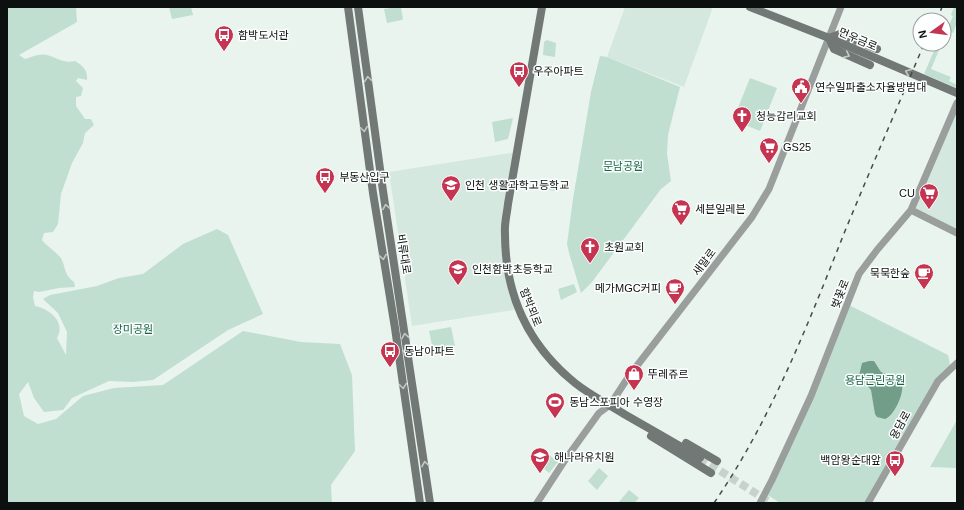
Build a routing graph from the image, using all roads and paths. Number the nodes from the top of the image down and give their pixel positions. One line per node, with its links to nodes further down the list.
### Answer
1 (348, 7): 18 (main road, 비류대로, one-way to 18)
2 (358, 7): 19 (main road, 비류대로, one-way to 2)
3 (542, 7): 14 (main road, 함박뫼로)
4 (750, 7): 6 (main road, 먼우금로)
5 (841, 7): 6 (street, 새말로)
6 (829, 38): 7 (main road); 8 (main road, one-way to 8); 9 (main road, 먼우금로, one-way to 6); 14 (street, 새말로)
7 (877, 50)
8 (870, 65)
9 (957, 93)
10 (957, 103): 11 (street, 벚꽃로)
11 (911, 210): 12 (street); 21 (street, 벚꽃로)
12 (957, 233)
13 (957, 363): 22 (street, 용담로)
14 (610, 405): 15 (main road, 함박뫼로); 16 (main road); 17 (main road); 20 (street, 새말로)
15 (700, 458)
16 (716, 461)
17 (711, 473)
18 (420, 503)
19 (430, 503)
20 (537, 503)
21 (760, 503)
22 (868, 503)

